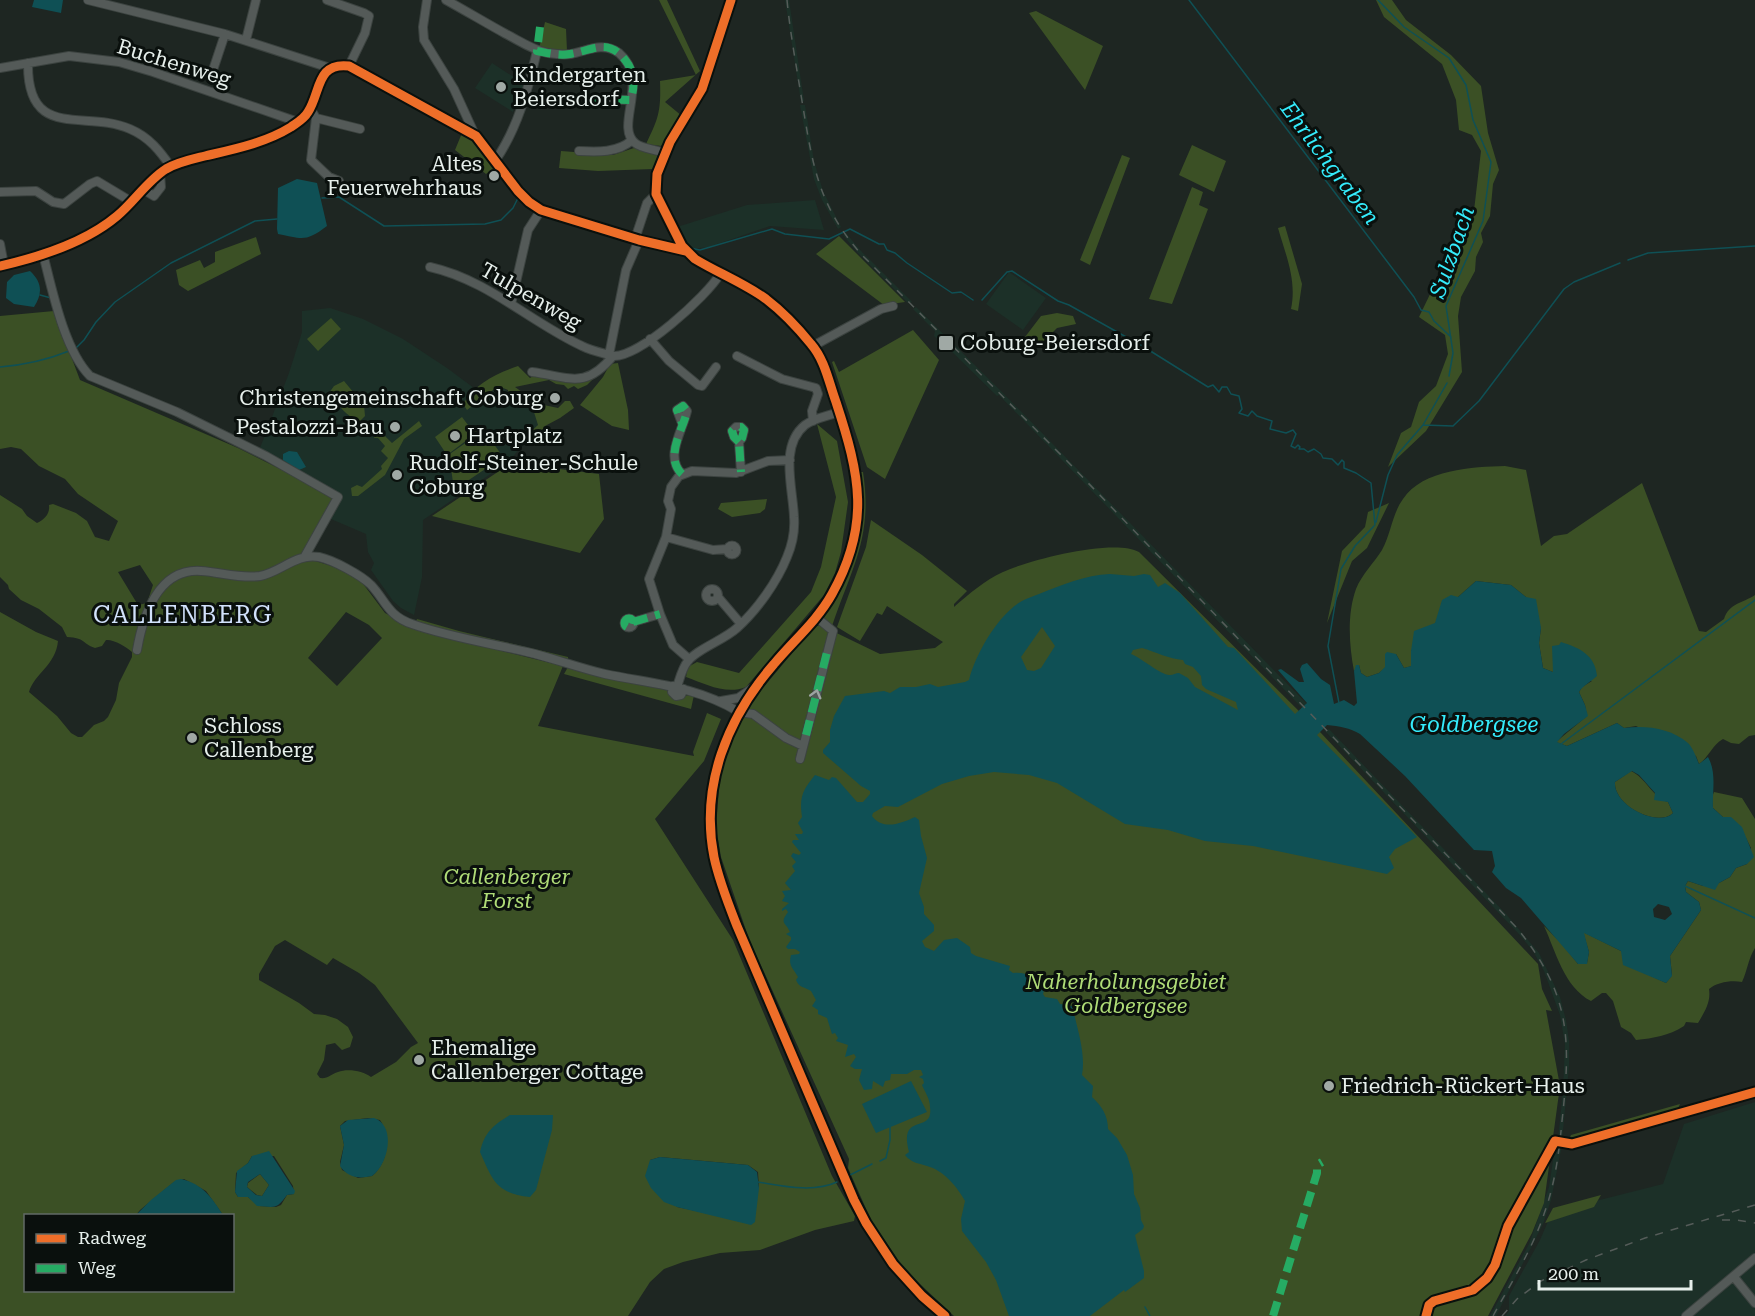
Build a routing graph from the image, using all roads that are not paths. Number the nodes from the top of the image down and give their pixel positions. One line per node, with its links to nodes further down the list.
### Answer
1 (88, 0): 7 (street)
2 (256, 0): 8 (street)
3 (327, 0): 11 (street)
4 (427, 0): 21 (street)
5 (446, 0): 9 (street)
6 (731, 0): 24 (street)
7 (225, 34): 8 (street); 14 (street)
8 (246, 40): 13 (street)
9 (537, 51): 16 (street); 25 (street)
10 (28, 63): 12 (street, Buchenweg); 19 (street, Buchenweg); 26 (street)
11 (349, 66): 13 (street); 21 (street)
12 (0, 68)
13 (330, 68): 17 (street)
14 (213, 70)
15 (590, 99): 16 (street)
16 (630, 100): 22 (street)
17 (310, 108): 18 (street); 19 (street)
18 (316, 118): 20 (street); 28 (street)
19 (298, 122): 26 (street)
20 (360, 129)
21 (476, 136): 25 (street)
22 (632, 140): 23 (street); 24 (street)
23 (579, 151)
24 (665, 153): 31 (street)
25 (495, 160): 33 (street)
26 (171, 166): 27 (street)
27 (160, 173): 29 (street); 29 (street)
28 (339, 181)
29 (144, 189): 32 (street)
30 (0, 192): 32 (street)
31 (657, 194): 34 (street); 36 (street)
32 (132, 202): 37 (street)
33 (541, 210): 34 (street); 41 (street)
34 (637, 239): 36 (street); 45 (street)
35 (0, 244): 38 (street)
36 (686, 251): 40 (street)
37 (42, 254): 38 (street); 57 (street)
38 (2, 266)
39 (430, 267): 41 (street, Tulpenweg)
40 (720, 274): 43 (street); 44 (street)
41 (511, 304): 45 (street, Tulpenweg)
42 (893, 306): 44 (street)
43 (650, 339): 45 (street); 47 (street)
44 (813, 346): 49 (street)
45 (611, 356): 48 (street)
46 (737, 357): 50 (street)
47 (716, 367)
48 (532, 372)
49 (839, 412): 50 (street); 63 (street)
50 (813, 421): 53 (street)
51 (682, 423): 55 (street)
52 (739, 442): 54 (street)
53 (790, 460): 54 (street); 65 (street)
54 (741, 472): 55 (street)
55 (682, 474): 56 (street)
56 (666, 537): 58 (street); 62 (street)
57 (314, 543): 59 (street); 60 (street)
58 (727, 549)
59 (305, 556): 60 (street); 66 (street)
60 (321, 557): 69 (street)
61 (718, 597): 65 (street)
62 (660, 614): 64 (street); 67 (street)
63 (816, 617): 68 (street); 73 (street, one-way to 63)
64 (633, 622)
65 (741, 624): 67 (street)
66 (137, 650)
67 (689, 659): 69 (street)
68 (761, 680): 70 (street); 72 (street)
69 (678, 687): 71 (street)
70 (729, 700): 71 (street); 72 (street)
71 (720, 701): 72 (street)
72 (741, 708): 73 (street); 78 (street)
73 (803, 746): 74 (street)
74 (800, 759)
75 (1755, 1258): 76 (street)
76 (1734, 1277): 77 (street); 79 (street)
77 (1755, 1303)
78 (945, 1316)
79 (1686, 1316)

